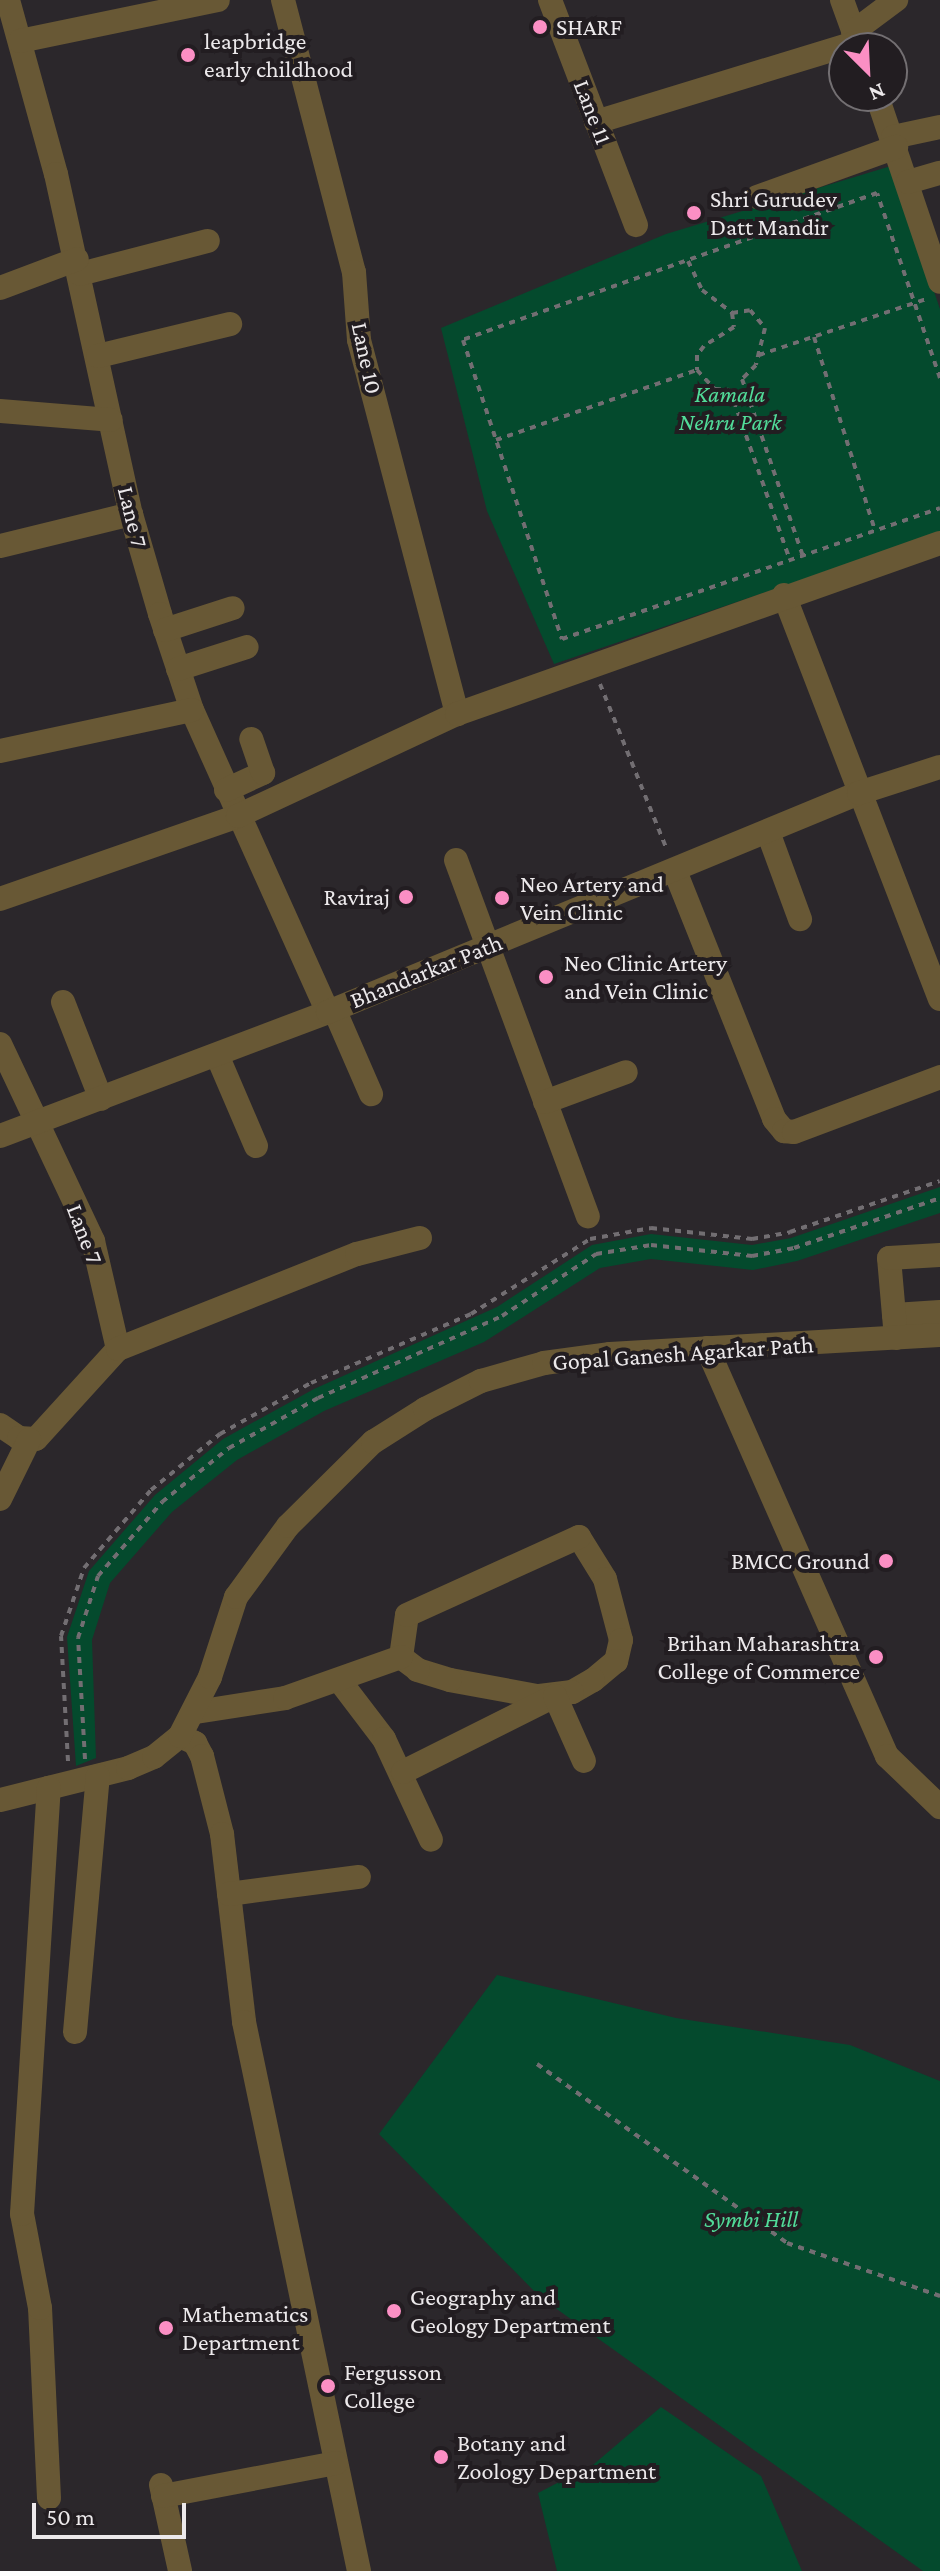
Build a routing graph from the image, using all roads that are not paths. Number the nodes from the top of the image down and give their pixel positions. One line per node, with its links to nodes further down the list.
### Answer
1 (8, 0): 9 (street, Lane 7)
2 (218, 0): 9 (street)
3 (283, 0): 36 (street, Lane 10)
4 (550, 0): 12 (street, Lane 11)
5 (842, 0): 7 (street)
6 (896, 0): 8 (street)
7 (854, 32)
8 (866, 32)
9 (20, 41): 20 (street, Lane 7)
10 (828, 50): 12 (street)
11 (883, 112): 14 (street)
12 (596, 122): 18 (street, Lane 11)
13 (940, 127): 14 (street)
14 (895, 142): 16 (street); 17 (street)
15 (940, 173): 16 (street)
16 (908, 182): 21 (street)
17 (757, 197)
18 (636, 225)
19 (208, 241): 20 (street)
20 (79, 266): 22 (street); 24 (street, Lane 7)
21 (939, 278)
22 (0, 288)
23 (230, 324): 24 (street)
24 (98, 356): 26 (street, Lane 7)
25 (0, 411): 26 (street)
26 (111, 420): 27 (street, Lane 7)
27 (131, 514): 29 (street); 32 (street, Lane 7)
28 (940, 543): 30 (street)
29 (0, 546)
30 (784, 595): 36 (street); 41 (street)
31 (233, 608): 32 (street)
32 (165, 630): 34 (street, Lane 7)
33 (247, 647): 34 (street)
34 (178, 669): 35 (street, Lane 7)
35 (192, 710): 38 (street); 40 (street, Lane 7)
36 (457, 714): 42 (street)
37 (251, 739): 40 (street)
38 (0, 751)
39 (940, 767): 41 (street, Bhandarkar Path)
40 (226, 790): 42 (street, Lane 7)
41 (859, 793): 43 (street, Bhandarkar Path); 49 (street)
42 (238, 816): 46 (street); 51 (street, Lane 7)
43 (768, 832): 45 (street, Bhandarkar Path); 47 (street)
44 (456, 860): 48 (street)
45 (675, 871): 48 (street, Bhandarkar Path); 55 (street)
46 (0, 899)
47 (800, 919)
48 (486, 947): 51 (street, Bhandarkar Path); 58 (street)
49 (940, 999)
50 (63, 1002): 57 (street)
51 (331, 1010): 53 (street, Bhandarkar Path); 56 (street, Lane 7)
52 (0, 1044): 59 (street, Lane 7)
53 (217, 1055): 57 (street, Bhandarkar Path); 61 (street)
54 (626, 1072): 58 (street)
55 (940, 1077)
56 (371, 1094)
57 (101, 1099): 59 (street, Bhandarkar Path)
58 (545, 1102): 62 (street)
59 (34, 1124): 60 (street, Bhandarkar Path); 68 (street, Lane 7)
60 (0, 1136)
61 (256, 1146)
62 (588, 1216)
63 (420, 1238): 68 (street)
64 (940, 1255): 66 (street)
65 (934, 1324): 66 (street, Gopal Ganesh Agarkar Path)
66 (895, 1326): 67 (street, Gopal Ganesh Agarkar Path)
67 (707, 1348): 75 (street, Gopal Ganesh Agarkar Path); 82 (street)
68 (118, 1349): 70 (street)
69 (0, 1425): 70 (street)
70 (29, 1440): 71 (street)
71 (0, 1499)
72 (401, 1657): 73 (street); 74 (street); 74 (street)
73 (339, 1680): 75 (street); 78 (street)
74 (555, 1696): 77 (street); 78 (street)
75 (196, 1712): 76 (street, Gopal Ganesh Agarkar Path)
76 (180, 1736): 79 (street, Gopal Ganesh Agarkar Path); 85 (street)
77 (584, 1761)
78 (403, 1772): 83 (street)
79 (98, 1776): 80 (street, Gopal Ganesh Agarkar Path); 86 (street)
80 (49, 1788): 81 (street, Gopal Ganesh Agarkar Path); 88 (street)
81 (0, 1800)
82 (940, 1807)
83 (431, 1840)
84 (359, 1877): 85 (street)
85 (229, 1894): 87 (street)
86 (75, 2032)
87 (336, 2463): 89 (street); 90 (street)
88 (49, 2498)
89 (180, 2571)
90 (359, 2571)

